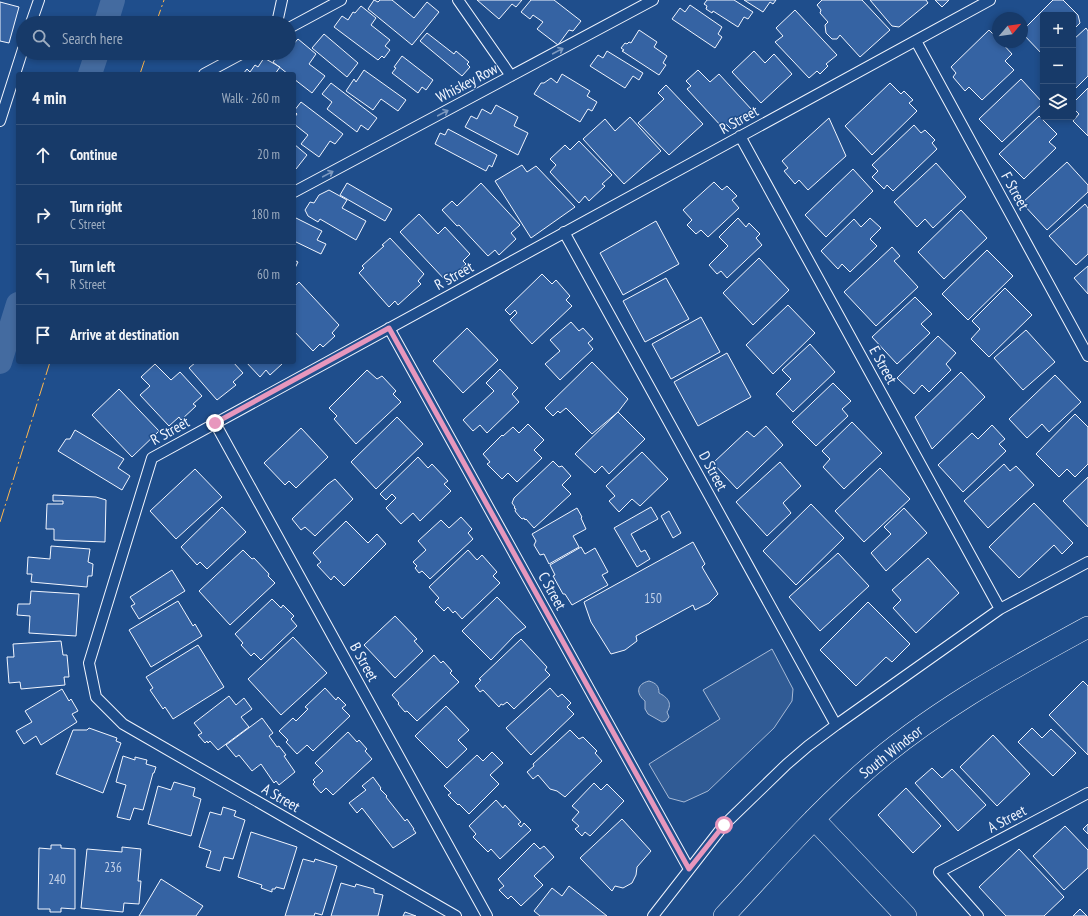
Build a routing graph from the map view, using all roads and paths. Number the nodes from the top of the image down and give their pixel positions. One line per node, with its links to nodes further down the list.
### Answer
1 (39, 0): 7 (lane)
2 (282, 0): 8 (lane)
3 (341, 0): 9 (lane)
4 (458, 0): 14 (lane)
5 (653, 0): 14 (lane, Whiskey Row, one-way to 5)
6 (990, 0): 10 (lane, R Street)
7 (33, 16)
8 (279, 16)
9 (296, 24)
10 (916, 41): 16 (lane, R Street); 20 (lane, F Street)
11 (19, 60): 15 (lane)
12 (230, 60): 13 (lane)
13 (208, 72)
14 (511, 76): 17 (lane, Whiskey Row, one-way to 14)
15 (0, 120)
16 (740, 136): 18 (lane, R Street); 23 (lane, E Street)
17 (296, 191)
18 (564, 232): 19 (lane, R Street); 26 (lane, D Street)
19 (389, 328): 21 (lane, R Street); 29 (lane, C Street)
20 (1088, 356)
21 (215, 423): 25 (lane, R Street); 31 (lane, B Street)
22 (1088, 562): 23 (lane)
23 (1000, 609): 26 (lane)
24 (1088, 627): 28 (street, South Windsor)
25 (96, 697): 30 (lane, A Street)
26 (836, 725): 29 (lane)
27 (1088, 793): 35 (lane, A Street)
28 (814, 819): 33 (street, South Windsor); 34 (street)
29 (689, 869): 32 (lane)
30 (456, 916)
31 (487, 916)
32 (653, 916)
33 (724, 916)
34 (906, 916)
35 (978, 916)

